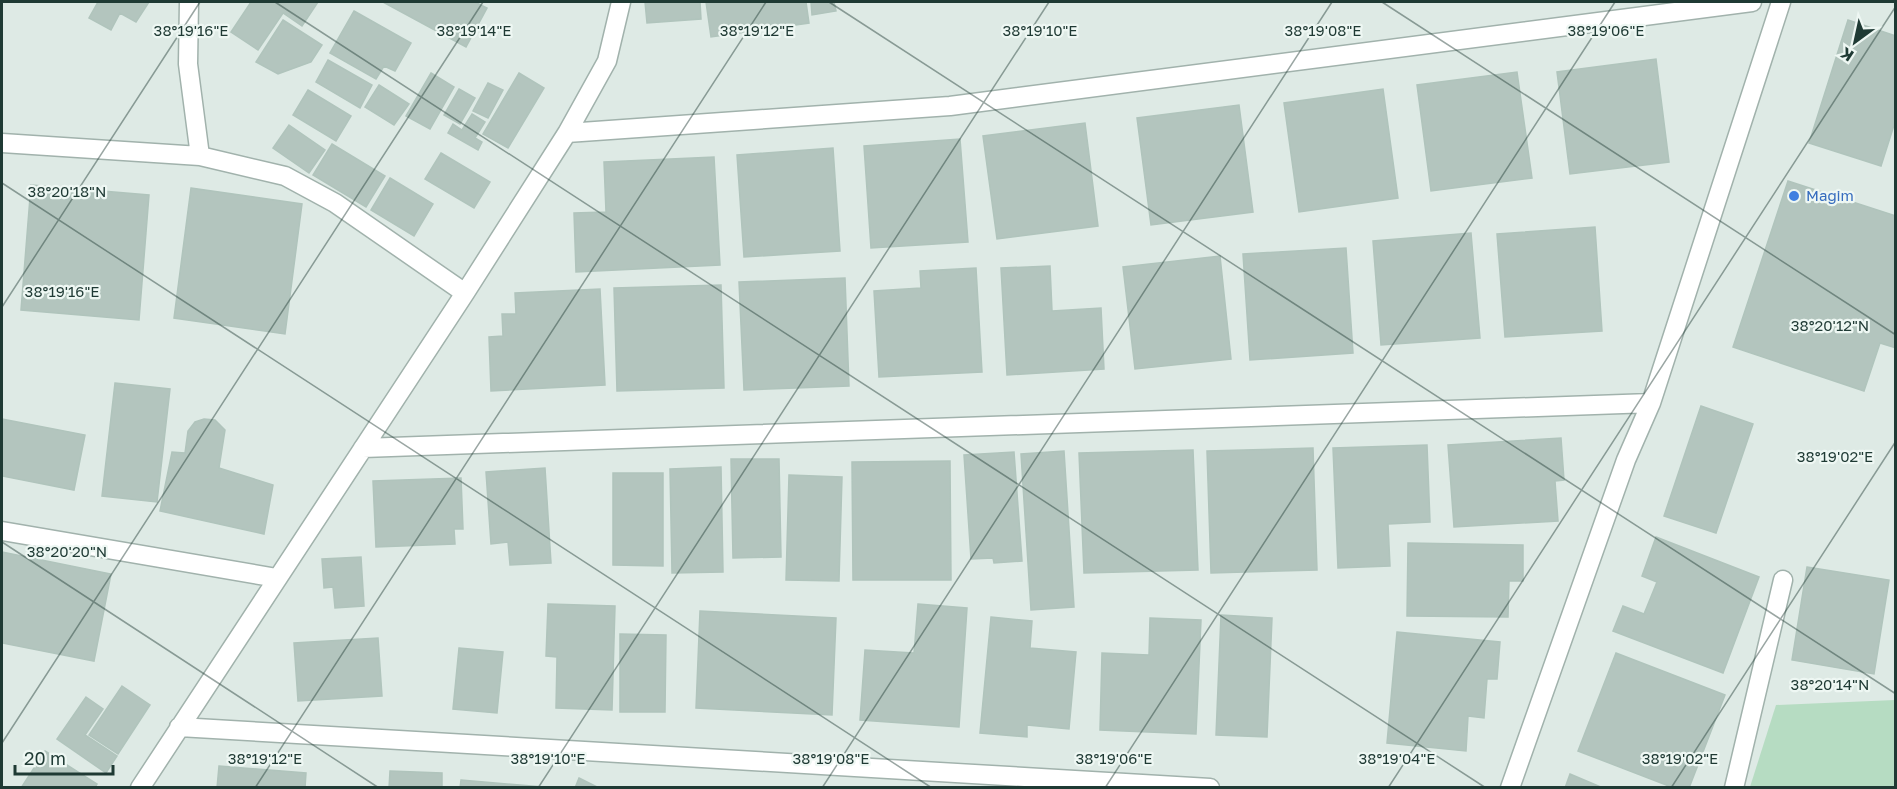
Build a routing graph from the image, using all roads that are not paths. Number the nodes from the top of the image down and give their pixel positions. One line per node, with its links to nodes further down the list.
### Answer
1 (189, 2): 7 (street)
2 (621, 2): 5 (street)
3 (1752, 2): 5 (street)
4 (1781, 2): 9 (street)
5 (567, 133): 8 (street)
6 (2, 143): 7 (street)
7 (200, 156): 8 (street)
8 (465, 293): 10 (street)
9 (1651, 403): 10 (street); 17 (street)
10 (363, 448): 12 (street)
11 (2, 531): 12 (street)
12 (277, 578): 14 (street)
13 (1783, 580): 18 (street)
14 (179, 728): 15 (street); 16 (street)
15 (140, 788)
16 (1210, 788)
17 (1510, 788)
18 (1734, 788)

